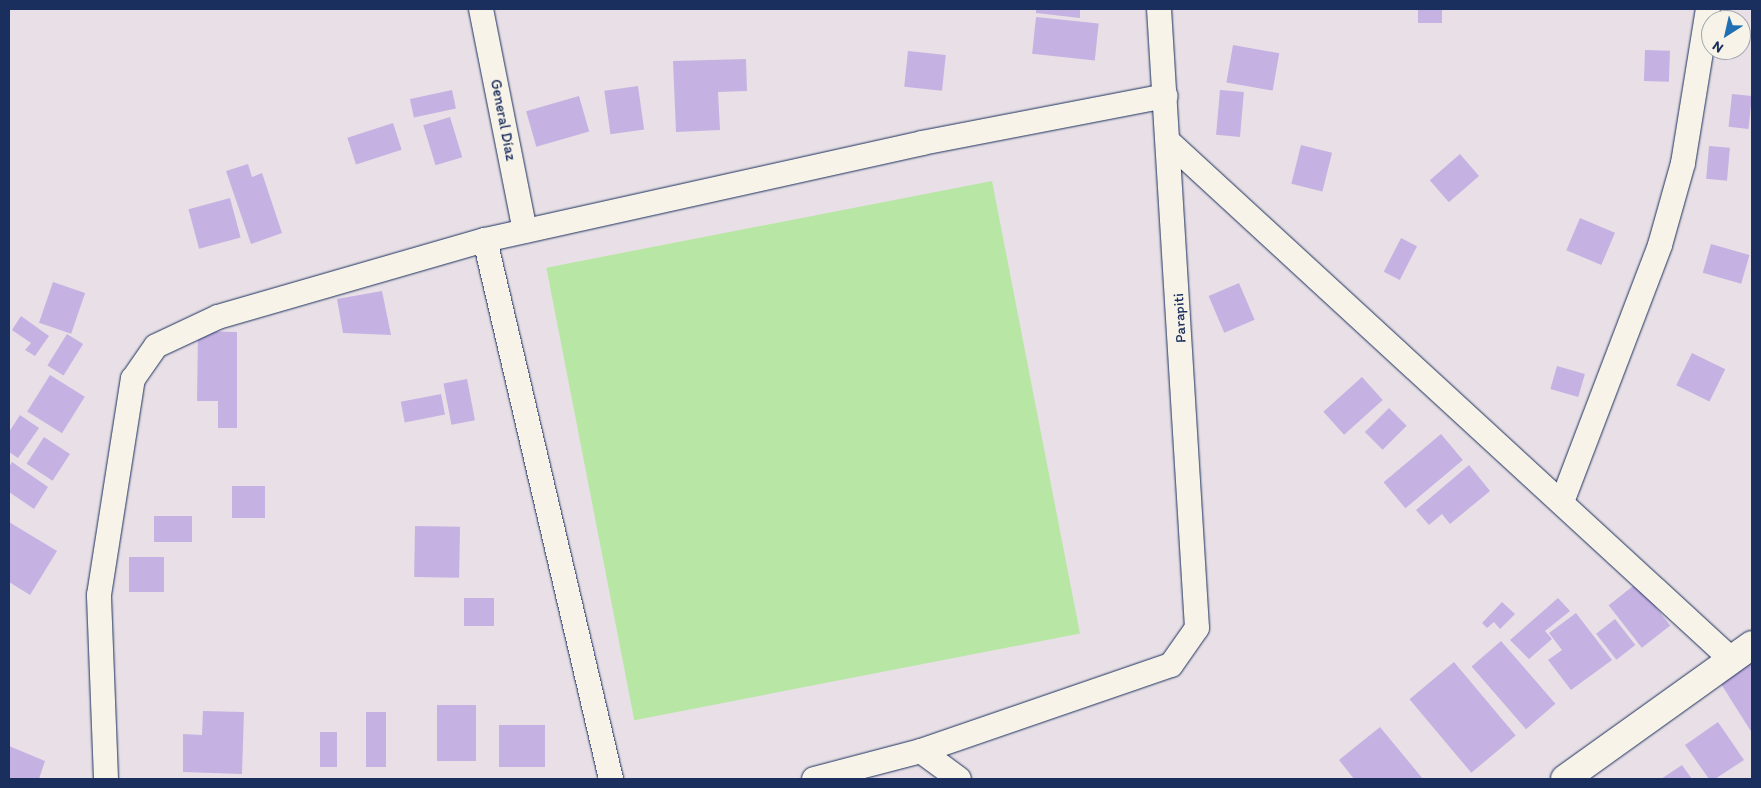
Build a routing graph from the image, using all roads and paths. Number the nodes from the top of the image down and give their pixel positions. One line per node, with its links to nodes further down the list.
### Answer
1 (481, 9): 6 (street, General Díaz)
2 (1159, 9): 4 (street, Parapiti)
3 (1708, 9): 8 (street)
4 (1166, 96): 5 (street, Parapiti); 6 (street)
5 (1170, 143): 8 (street); 10 (street, Parapiti)
6 (525, 231): 7 (street)
7 (485, 240): 11 (street); 12 (street)
8 (1562, 502): 9 (street)
9 (1742, 652): 15 (street)
10 (922, 751): 13 (street); 14 (street)
11 (106, 779)
12 (611, 779)
13 (814, 779)
14 (959, 779)
15 (1565, 779)

